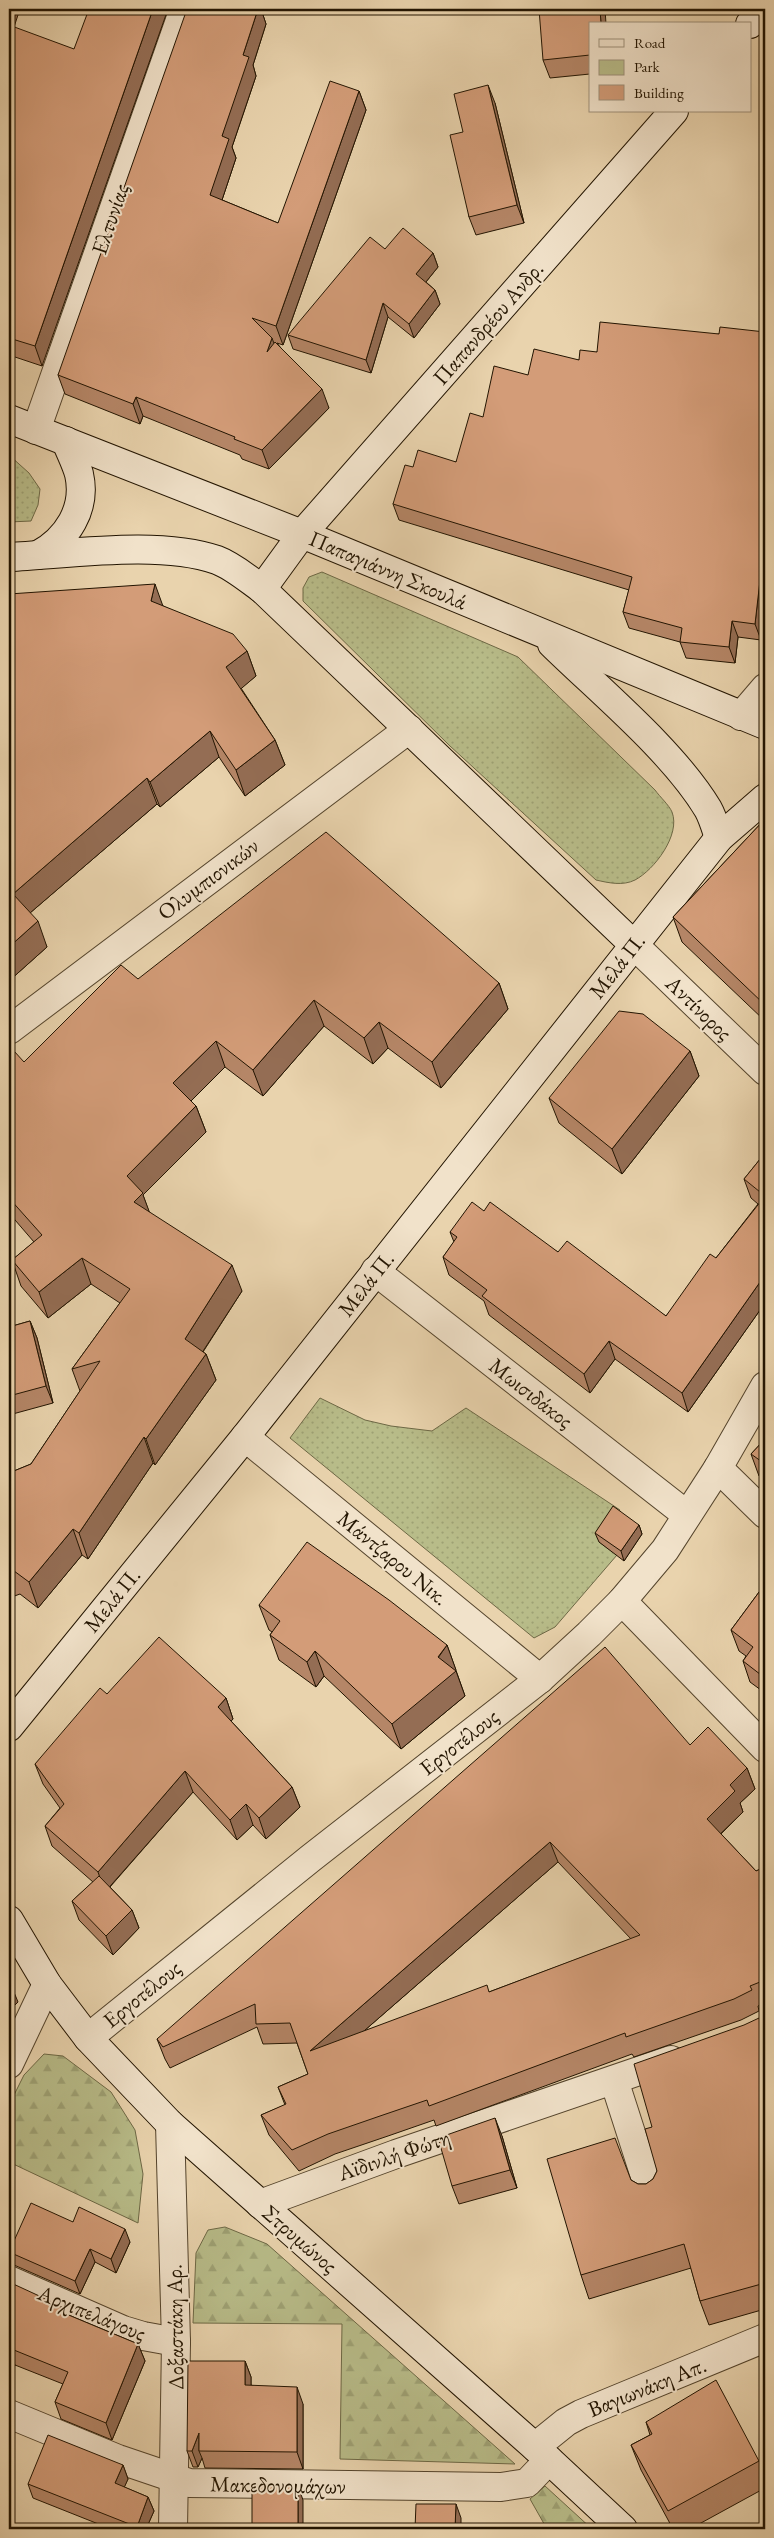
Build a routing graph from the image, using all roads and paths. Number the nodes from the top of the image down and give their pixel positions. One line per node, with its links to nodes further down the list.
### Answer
1 (184, 9): 6 (street, Ελτυνίας)
2 (764, 9): 3 (street)
3 (752, 22)
4 (673, 112): 8 (street, Παπανδρέου Ανδρ.)
5 (9, 419): 6 (street, Παπαγιάννη Σκουλά)
6 (36, 430): 7 (street, Παπαγιάννη Σκουλά)
7 (66, 441): 8 (street, Παπαγιάννη Σκουλά); 9 (street)
8 (302, 534): 11 (street, Παπανδρέου Ανδρ.); 12 (street, Παπαγιάννη Σκουλά)
9 (38, 556): 10 (street, Αντίνορος); 11 (street, Αντίνορος)
10 (9, 557)
11 (262, 589): 15 (street, Αντίνορος)
12 (543, 635): 14 (street, Παπαγιάννη Σκουλά); 17 (street)
13 (765, 688): 14 (street)
14 (753, 720)
15 (408, 728): 18 (street, Αντίνορος); 19 (street, Ολυμπιονικών)
16 (765, 798): 17 (street, Μελά Π.)
17 (719, 838): 18 (street, Μελά Π.)
18 (634, 944): 20 (street, Αντίνορος); 21 (street, Μελά Π.)
19 (9, 1030)
20 (765, 1071)
21 (376, 1271): 23 (street, Μελά Π.); 26 (street, Μωισιδάκος)
22 (765, 1386): 24 (street, Εργοτέλους)
23 (245, 1437): 28 (street, Μάντζαρου Νικ.); 29 (street, Μελά Π.)
24 (718, 1468): 25 (street); 26 (street, Εργοτέλους)
25 (765, 1514)
26 (686, 1515): 27 (street, Εργοτέλους)
27 (622, 1601): 28 (street, Εργοτέλους); 30 (street)
28 (540, 1678): 33 (street, Εργοτέλους)
29 (9, 1727)
30 (765, 1748)
31 (9, 1920): 32 (street, Στρυμώνος)
32 (47, 1984): 33 (street, Στρυμώνος); 35 (street)
33 (88, 2038): 37 (street, Στρυμώνος)
34 (694, 2052): 36 (street, Αϊδινλή Φώτη)
35 (9, 2064)
36 (614, 2080): 38 (street); 39 (street, Αϊδινλή Φώτη)
37 (170, 2124): 39 (street, Στρυμώνος); 42 (street, Δοξαστάκη Αρ.)
38 (650, 2192)
39 (260, 2204): 44 (street, Στρυμώνος)
40 (9, 2280): 42 (street, Αρχιπελάγους)
41 (765, 2338): 44 (street, Βαγιωνάκη Απ.)
42 (176, 2342): 45 (street, Δοξαστάκη Αρ.)
43 (9, 2414): 45 (street, Μακεδονομάχων)
44 (542, 2454): 45 (street, Μακεδονομάχων); 47 (street, Στρυμώνος)
45 (174, 2477): 46 (street, Δοξαστάκη Αρ.)
46 (173, 2529)
47 (623, 2529)

